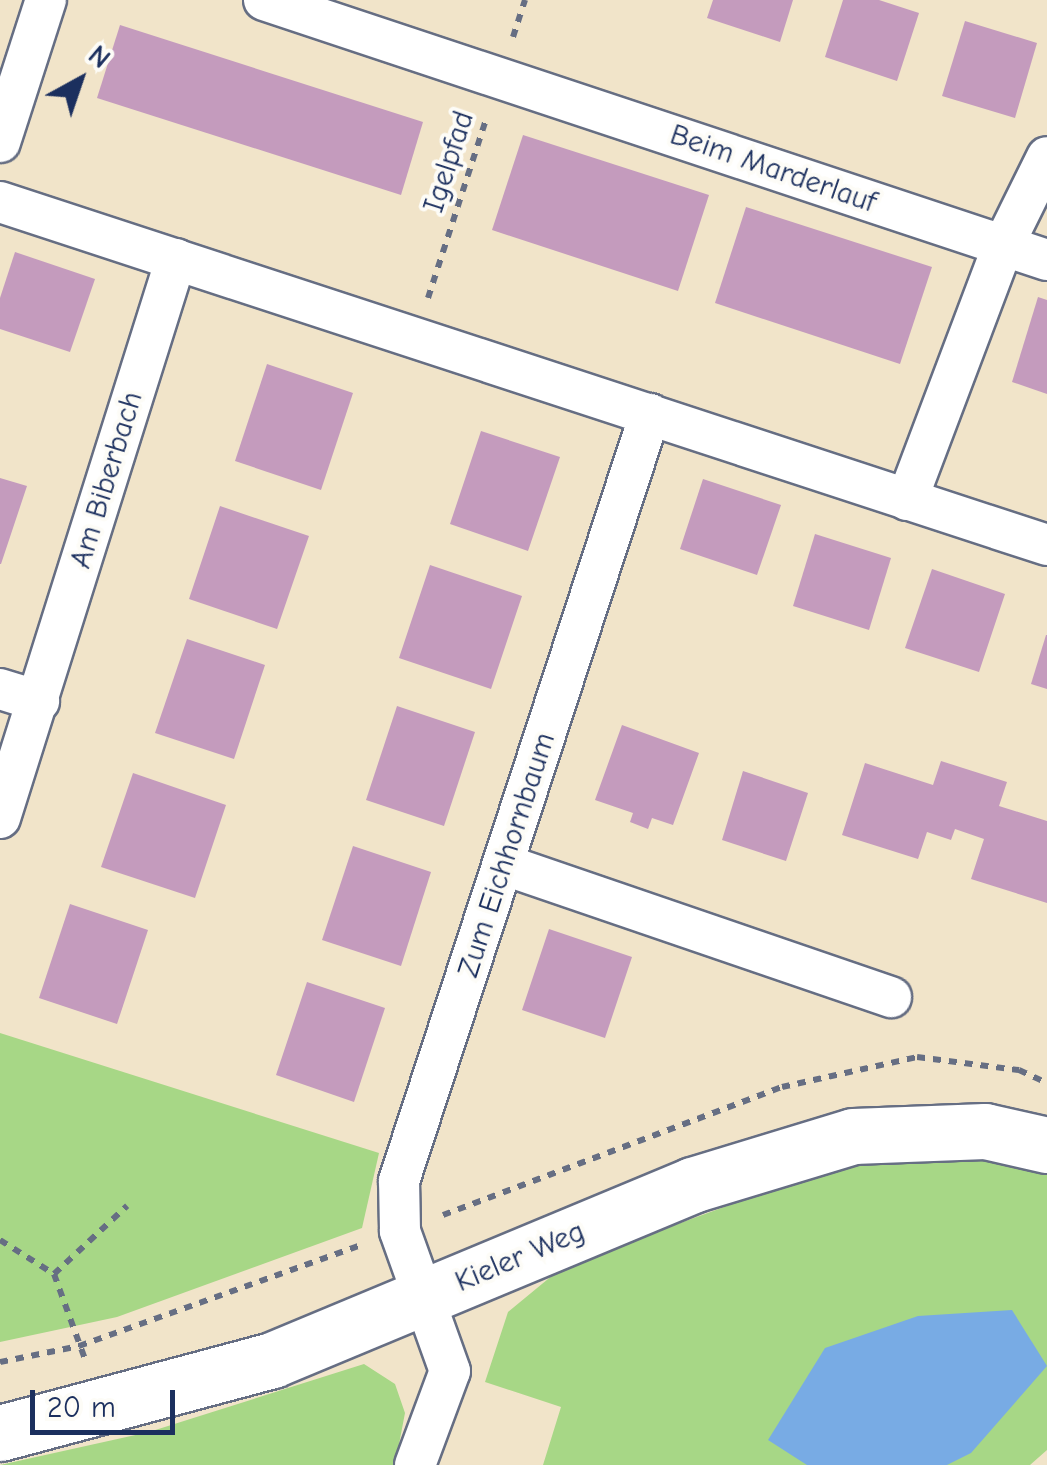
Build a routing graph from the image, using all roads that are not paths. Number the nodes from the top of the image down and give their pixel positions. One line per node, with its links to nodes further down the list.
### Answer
1 (46, 0): 3 (street)
2 (264, 0): 6 (street, Beim Marderlauf)
3 (0, 142)
4 (1047, 158): 6 (street)
5 (0, 202): 7 (street)
6 (1003, 246): 8 (street, Beim Marderlauf); 10 (street)
7 (176, 259): 9 (street); 13 (street, Am Biberbach)
8 (1047, 260)
9 (650, 414): 10 (street); 15 (street, Zum Eichhornbaum)
10 (907, 500): 11 (street)
11 (1047, 545)
12 (0, 689): 13 (street)
13 (38, 701): 14 (street, Am Biberbach)
14 (0, 818)
15 (505, 865): 16 (street); 18 (street, Zum Eichhornbaum)
16 (892, 997)
17 (1047, 1145): 18 (street, Kieler Weg)
18 (424, 1297): 19 (street, Kieler Weg); 20 (street, Zum Eichhornbaum)
19 (0, 1433)
20 (415, 1465)

